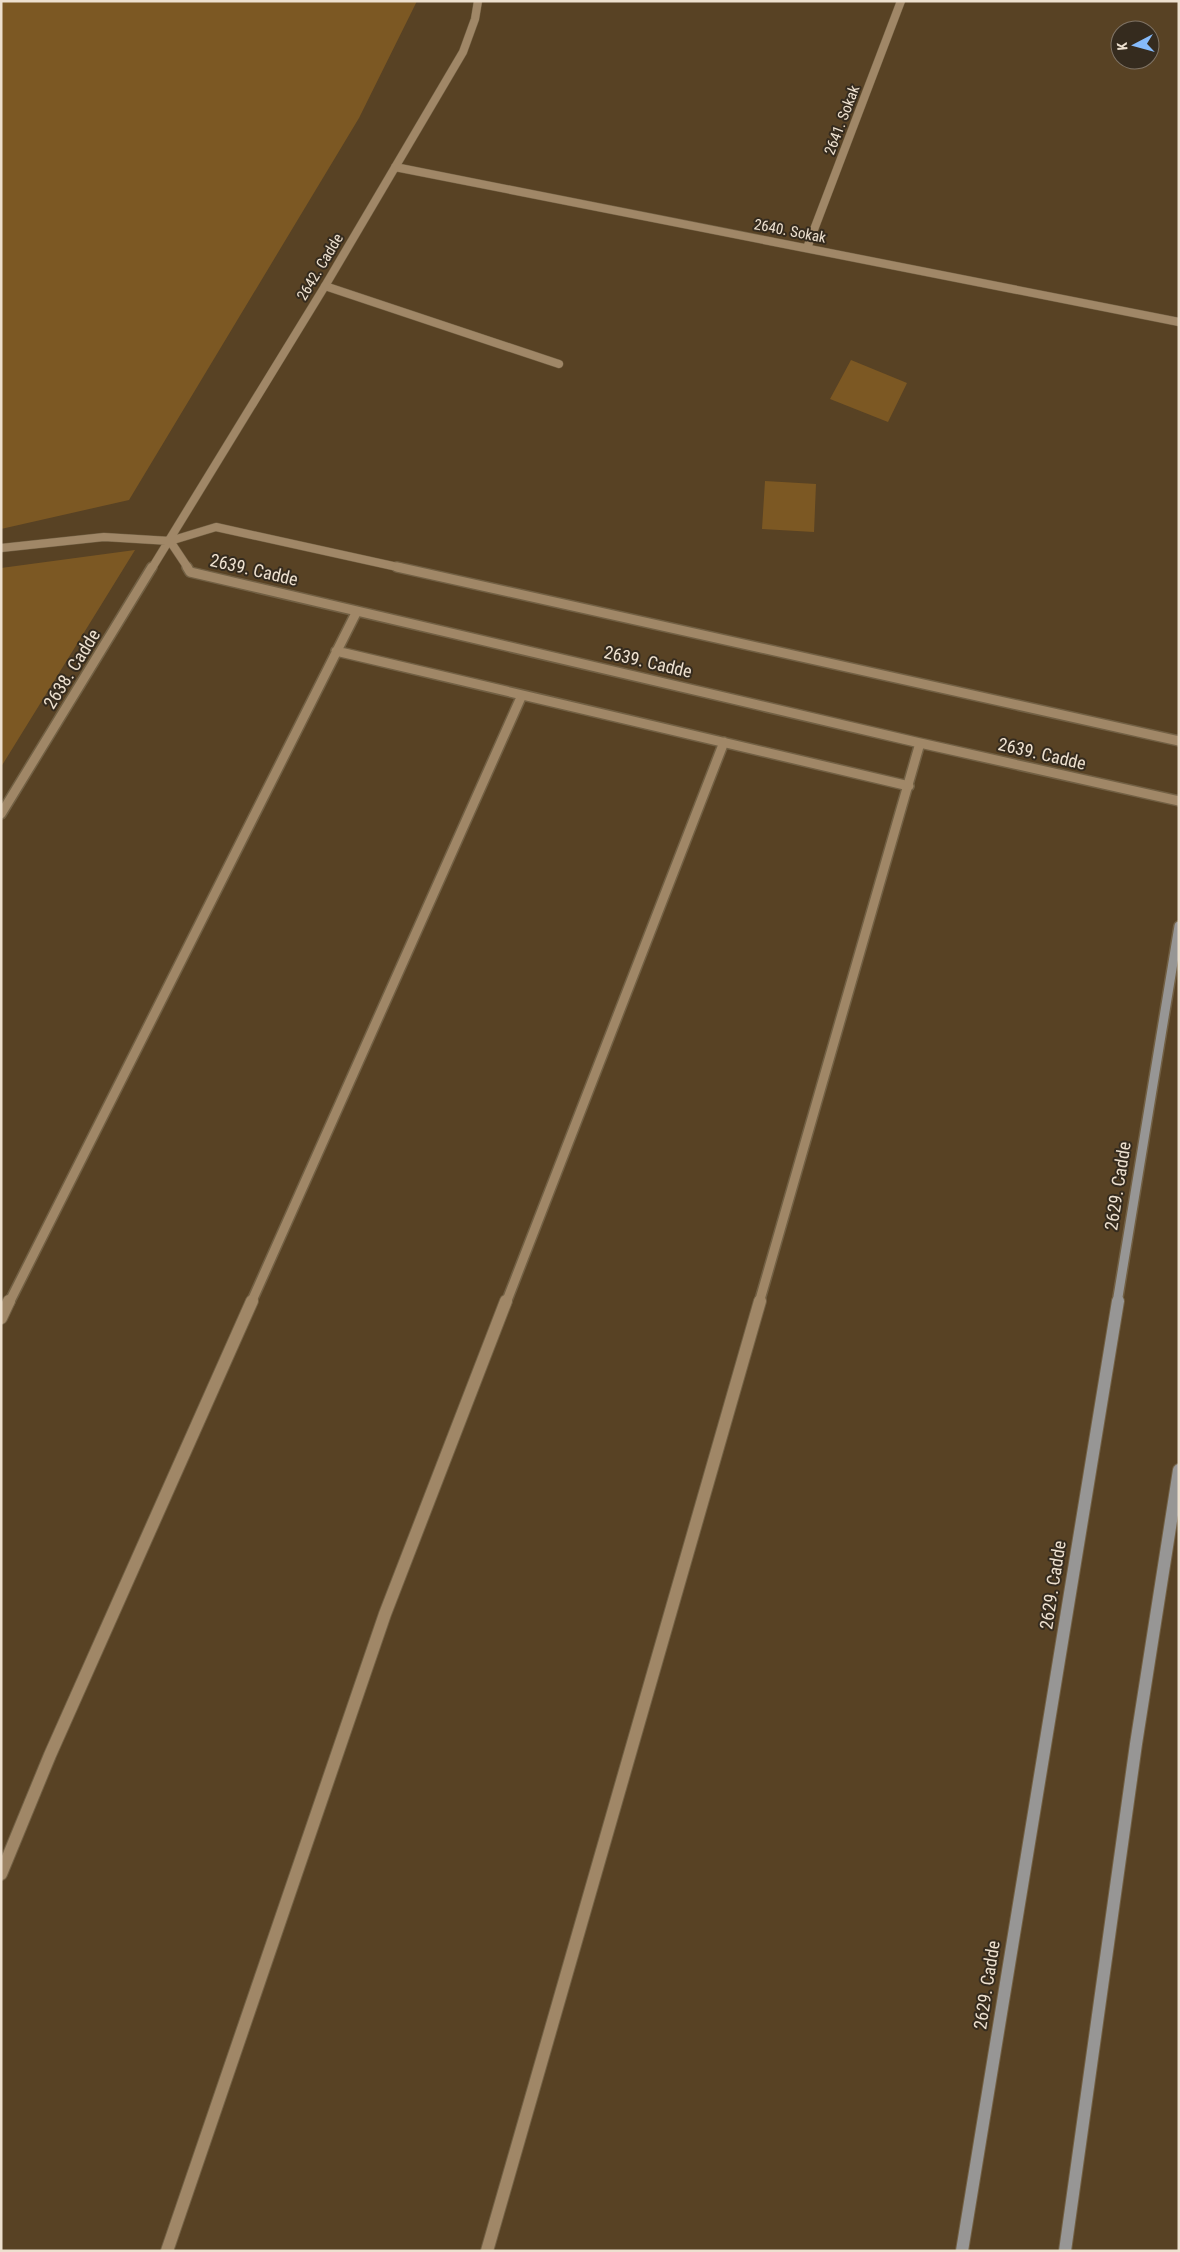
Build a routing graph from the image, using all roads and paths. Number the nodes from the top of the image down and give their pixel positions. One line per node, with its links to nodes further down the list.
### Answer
1 (478, 1): 3 (street, 2642. Cadde)
2 (901, 1): 4 (street, 2641. Sokak)
3 (395, 167): 4 (street, 2640. Sokak); 5 (street, 2642. Cadde)
4 (807, 248): 6 (street, 2640. Sokak)
5 (325, 286): 7 (street); 8 (street, 2642. Cadde)
6 (1179, 322)
7 (558, 364)
8 (170, 541): 9 (street); 10 (street, 2639. Cadde); 13 (street, 2639. Cadde); 18 (street, 2638. Cadde)
9 (1, 548)
10 (357, 611): 11 (street); 15 (street, 2639. Cadde)
11 (336, 651): 12 (street); 20 (street)
12 (522, 695): 14 (street); 22 (street)
13 (1179, 740)
14 (724, 742): 16 (street); 23 (street)
15 (920, 743): 16 (street); 17 (street, 2639. Cadde)
16 (908, 786): 24 (street)
17 (1179, 801)
18 (1, 814)
19 (1179, 926): 25 (main road, 2629. Cadde)
20 (1, 1318)
21 (1179, 1470): 26 (main road)
22 (1, 1874)
23 (167, 2251)
24 (487, 2251)
25 (962, 2251)
26 (1065, 2251)

